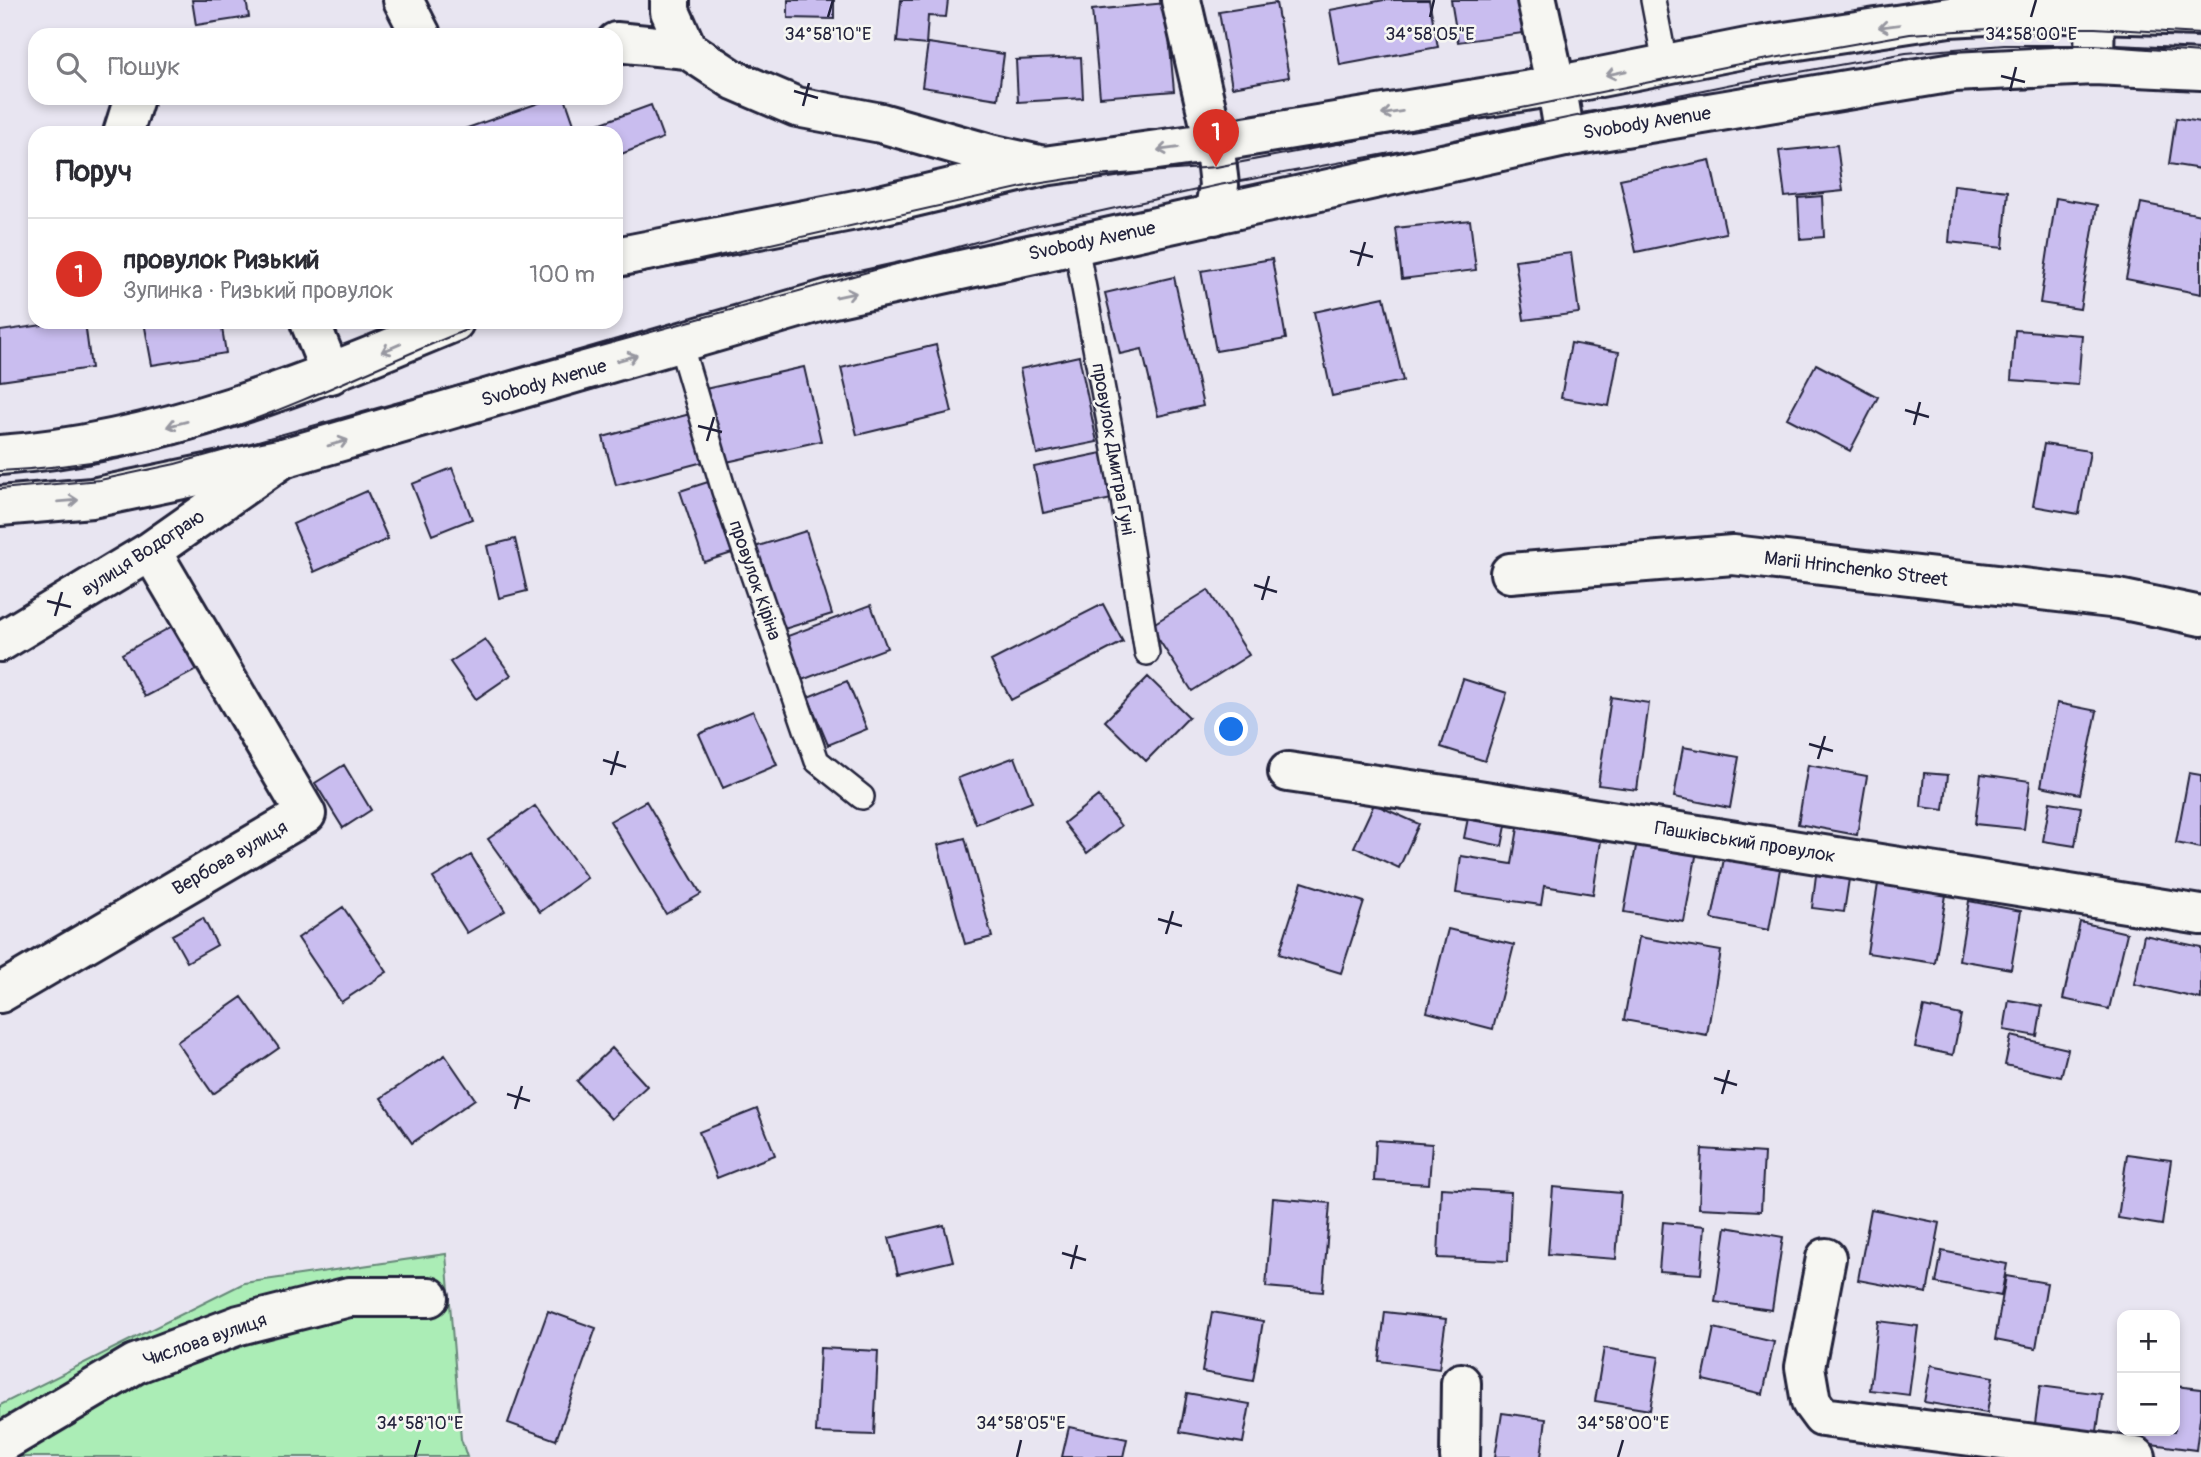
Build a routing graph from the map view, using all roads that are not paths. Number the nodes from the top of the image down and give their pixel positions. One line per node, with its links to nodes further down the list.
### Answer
1 (403, 0): 8 (street)
2 (670, 0): 10 (street)
3 (1181, 0): 18 (street)
4 (1536, 0): 14 (street)
5 (1653, 0): 11 (lane)
6 (2096, 6): 7 (street); 11 (street, one-way to 11); 12 (street)
7 (2201, 16)
8 (417, 28)
9 (623, 43): 10 (street)
10 (687, 49): 19 (street)
11 (1665, 63): 14 (street, one-way to 14)
12 (2094, 65): 13 (street, Svobody Avenue); 17 (street, Svobody Avenue)
13 (2201, 70)
14 (1555, 86): 17 (street); 18 (street, one-way to 18)
15 (132, 105): 16 (street)
16 (125, 126)
17 (1565, 137): 20 (street, Svobody Avenue)
18 (1214, 142): 19 (street, one-way to 19); 20 (street)
19 (1044, 166): 22 (street)
20 (1214, 215): 21 (street, Svobody Avenue)
21 (1076, 245): 25 (street, Svobody Avenue, one-way to 21); 34 (lane, провулок Дмитра Гуні)
22 (623, 256)
23 (313, 329): 26 (street)
24 (437, 329): 26 (street, one-way to 26)
25 (680, 343): 28 (street, Svobody Avenue, one-way to 25); 36 (lane, провулок Кіріна)
26 (331, 374): 27 (street, one-way to 27)
27 (0, 455)
28 (283, 458): 29 (street, Svobody Avenue, one-way to 28); 30 (street, вулиця Водограю)
29 (0, 506)
30 (151, 551): 33 (street, вулиця Водограю); 38 (street, Вербова вулиця)
31 (1510, 573): 32 (street, Marii Hrinchenko Street)
32 (2201, 616)
33 (0, 642)
34 (1147, 653)
35 (1288, 772): 37 (street, Пашківський провулок)
36 (862, 797)
37 (2201, 915)
38 (0, 993)
39 (1826, 1258): 44 (street)
40 (429, 1297): 42 (street, Числова вулиця)
41 (1461, 1383): 43 (street)
42 (0, 1444)
43 (1460, 1457)
44 (2136, 1457)

